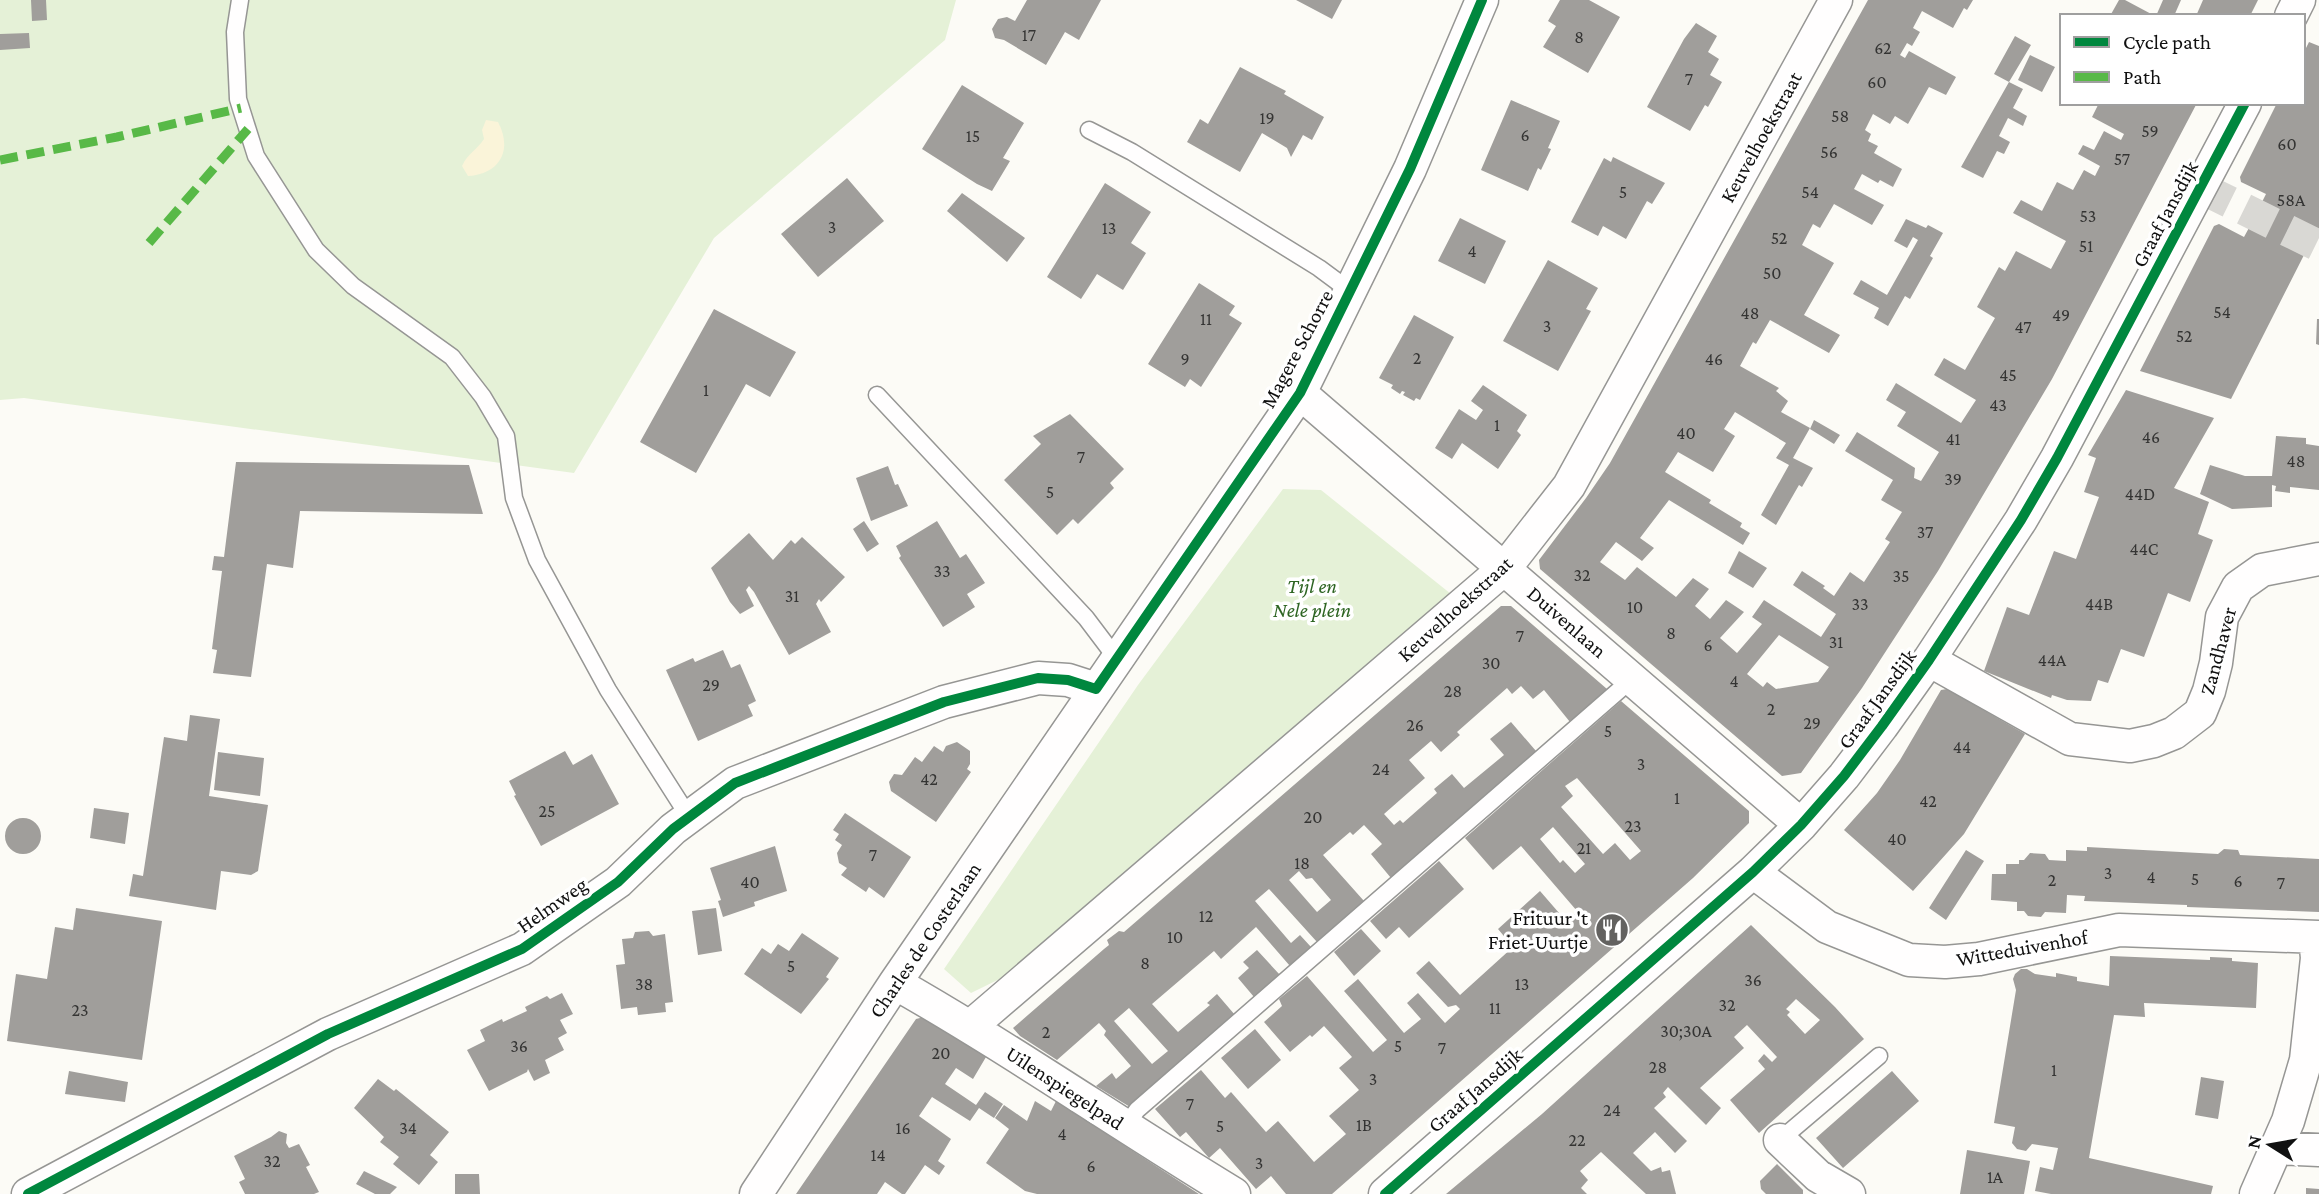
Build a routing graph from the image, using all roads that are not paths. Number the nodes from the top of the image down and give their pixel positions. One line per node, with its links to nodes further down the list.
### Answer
1 (240, 0): 15 (lane)
2 (1482, 0): 6 (street, Magere Schorre)
3 (1836, 0): 10 (street, Keuvelhoekstraat)
4 (2244, 105): 12 (street, Graaf Jansdijk)
5 (1089, 130): 6 (lane)
6 (1350, 291): 7 (street, Magere Schorre)
7 (1300, 393): 10 (street, Duivenlaan); 11 (street, Magere Schorre)
8 (877, 396): 11 (lane)
9 (2319, 559): 12 (street, Zandhaver)
10 (1505, 569): 13 (street, Duivenlaan); 20 (street, Keuvelhoekstraat)
11 (1117, 659): 14 (street, Magere Schorre)
12 (1929, 660): 16 (street, Graaf Jansdijk)
13 (1632, 679): 16 (street, Duivenlaan); 22 (lane)
14 (1096, 689): 15 (street, Helmweg); 19 (street, Charles de Costerlaan)
15 (689, 817): 26 (street, Helmweg)
16 (1801, 825): 17 (street, Graaf Jansdijk)
17 (1753, 872): 18 (street, Witteduivenhof); 29 (street, Graaf Jansdijk)
18 (2317, 937): 24 (street, Witteduivenhof)
19 (895, 984): 20 (street, Uilenspiegelpad); 27 (street, Charles de Costerlaan)
20 (971, 1026): 22 (street, Uilenspiegelpad)
21 (1879, 1056): 23 (lane)
22 (1125, 1128): 28 (street, Uilenspiegelpad)
23 (1780, 1140): 30 (street)
24 (2276, 1148): 25 (street); 31 (street, Witteduivenhof)
25 (2319, 1150)
26 (28, 1194)
27 (756, 1194)
28 (1234, 1194)
29 (1385, 1194)
30 (1849, 1194)
31 (2256, 1194)

